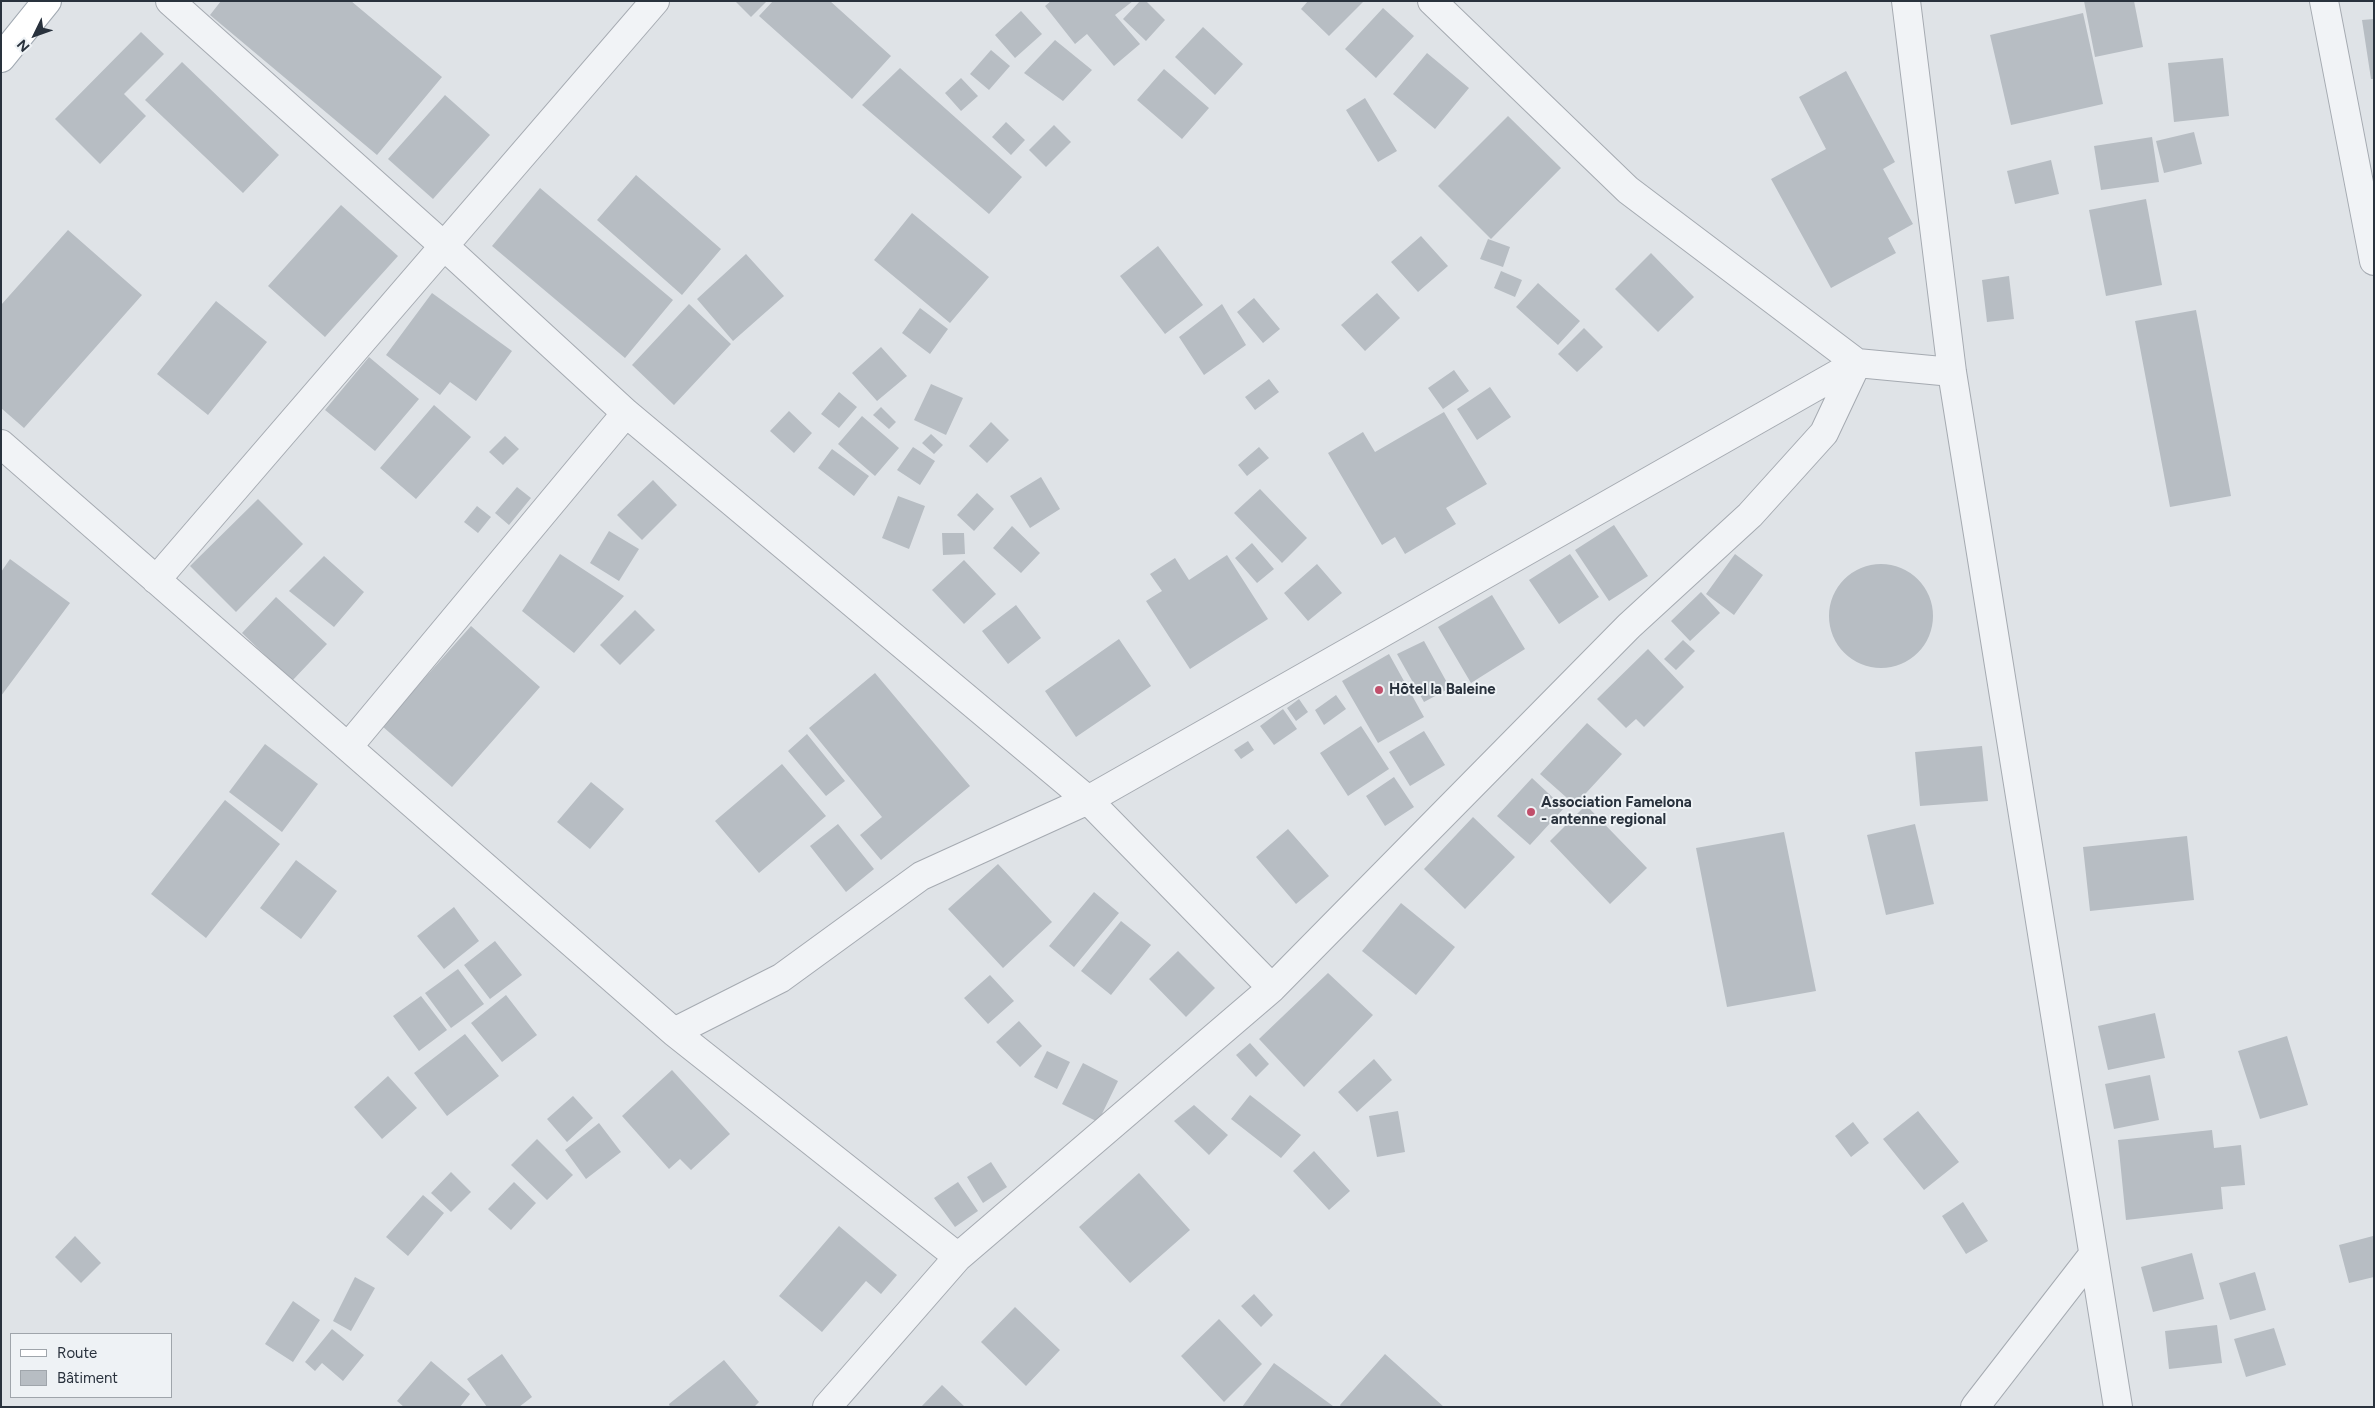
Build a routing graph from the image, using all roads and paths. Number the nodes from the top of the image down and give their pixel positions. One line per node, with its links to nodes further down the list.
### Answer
1 (47, 1): 7 (main road)
2 (170, 1): 8 (street)
3 (656, 1): 8 (street)
4 (1432, 1): 10 (street)
5 (1906, 1): 11 (street)
6 (2324, 1): 9 (street)
7 (1, 58)
8 (444, 246): 12 (street); 14 (street)
9 (2374, 261)
10 (1857, 362): 11 (street); 16 (street); 17 (street)
11 (1952, 372): 19 (street)
12 (626, 413): 15 (street); 16 (street)
13 (1, 444): 14 (street)
14 (156, 580): 15 (street)
15 (348, 747): 18 (street)
16 (1088, 800): 17 (street); 18 (street)
17 (1272, 988): 20 (street)
18 (674, 1032): 20 (street)
19 (2092, 1256): 22 (street); 23 (street)
20 (958, 1257): 21 (street)
21 (827, 1407)
22 (1975, 1407)
23 (2118, 1407)

